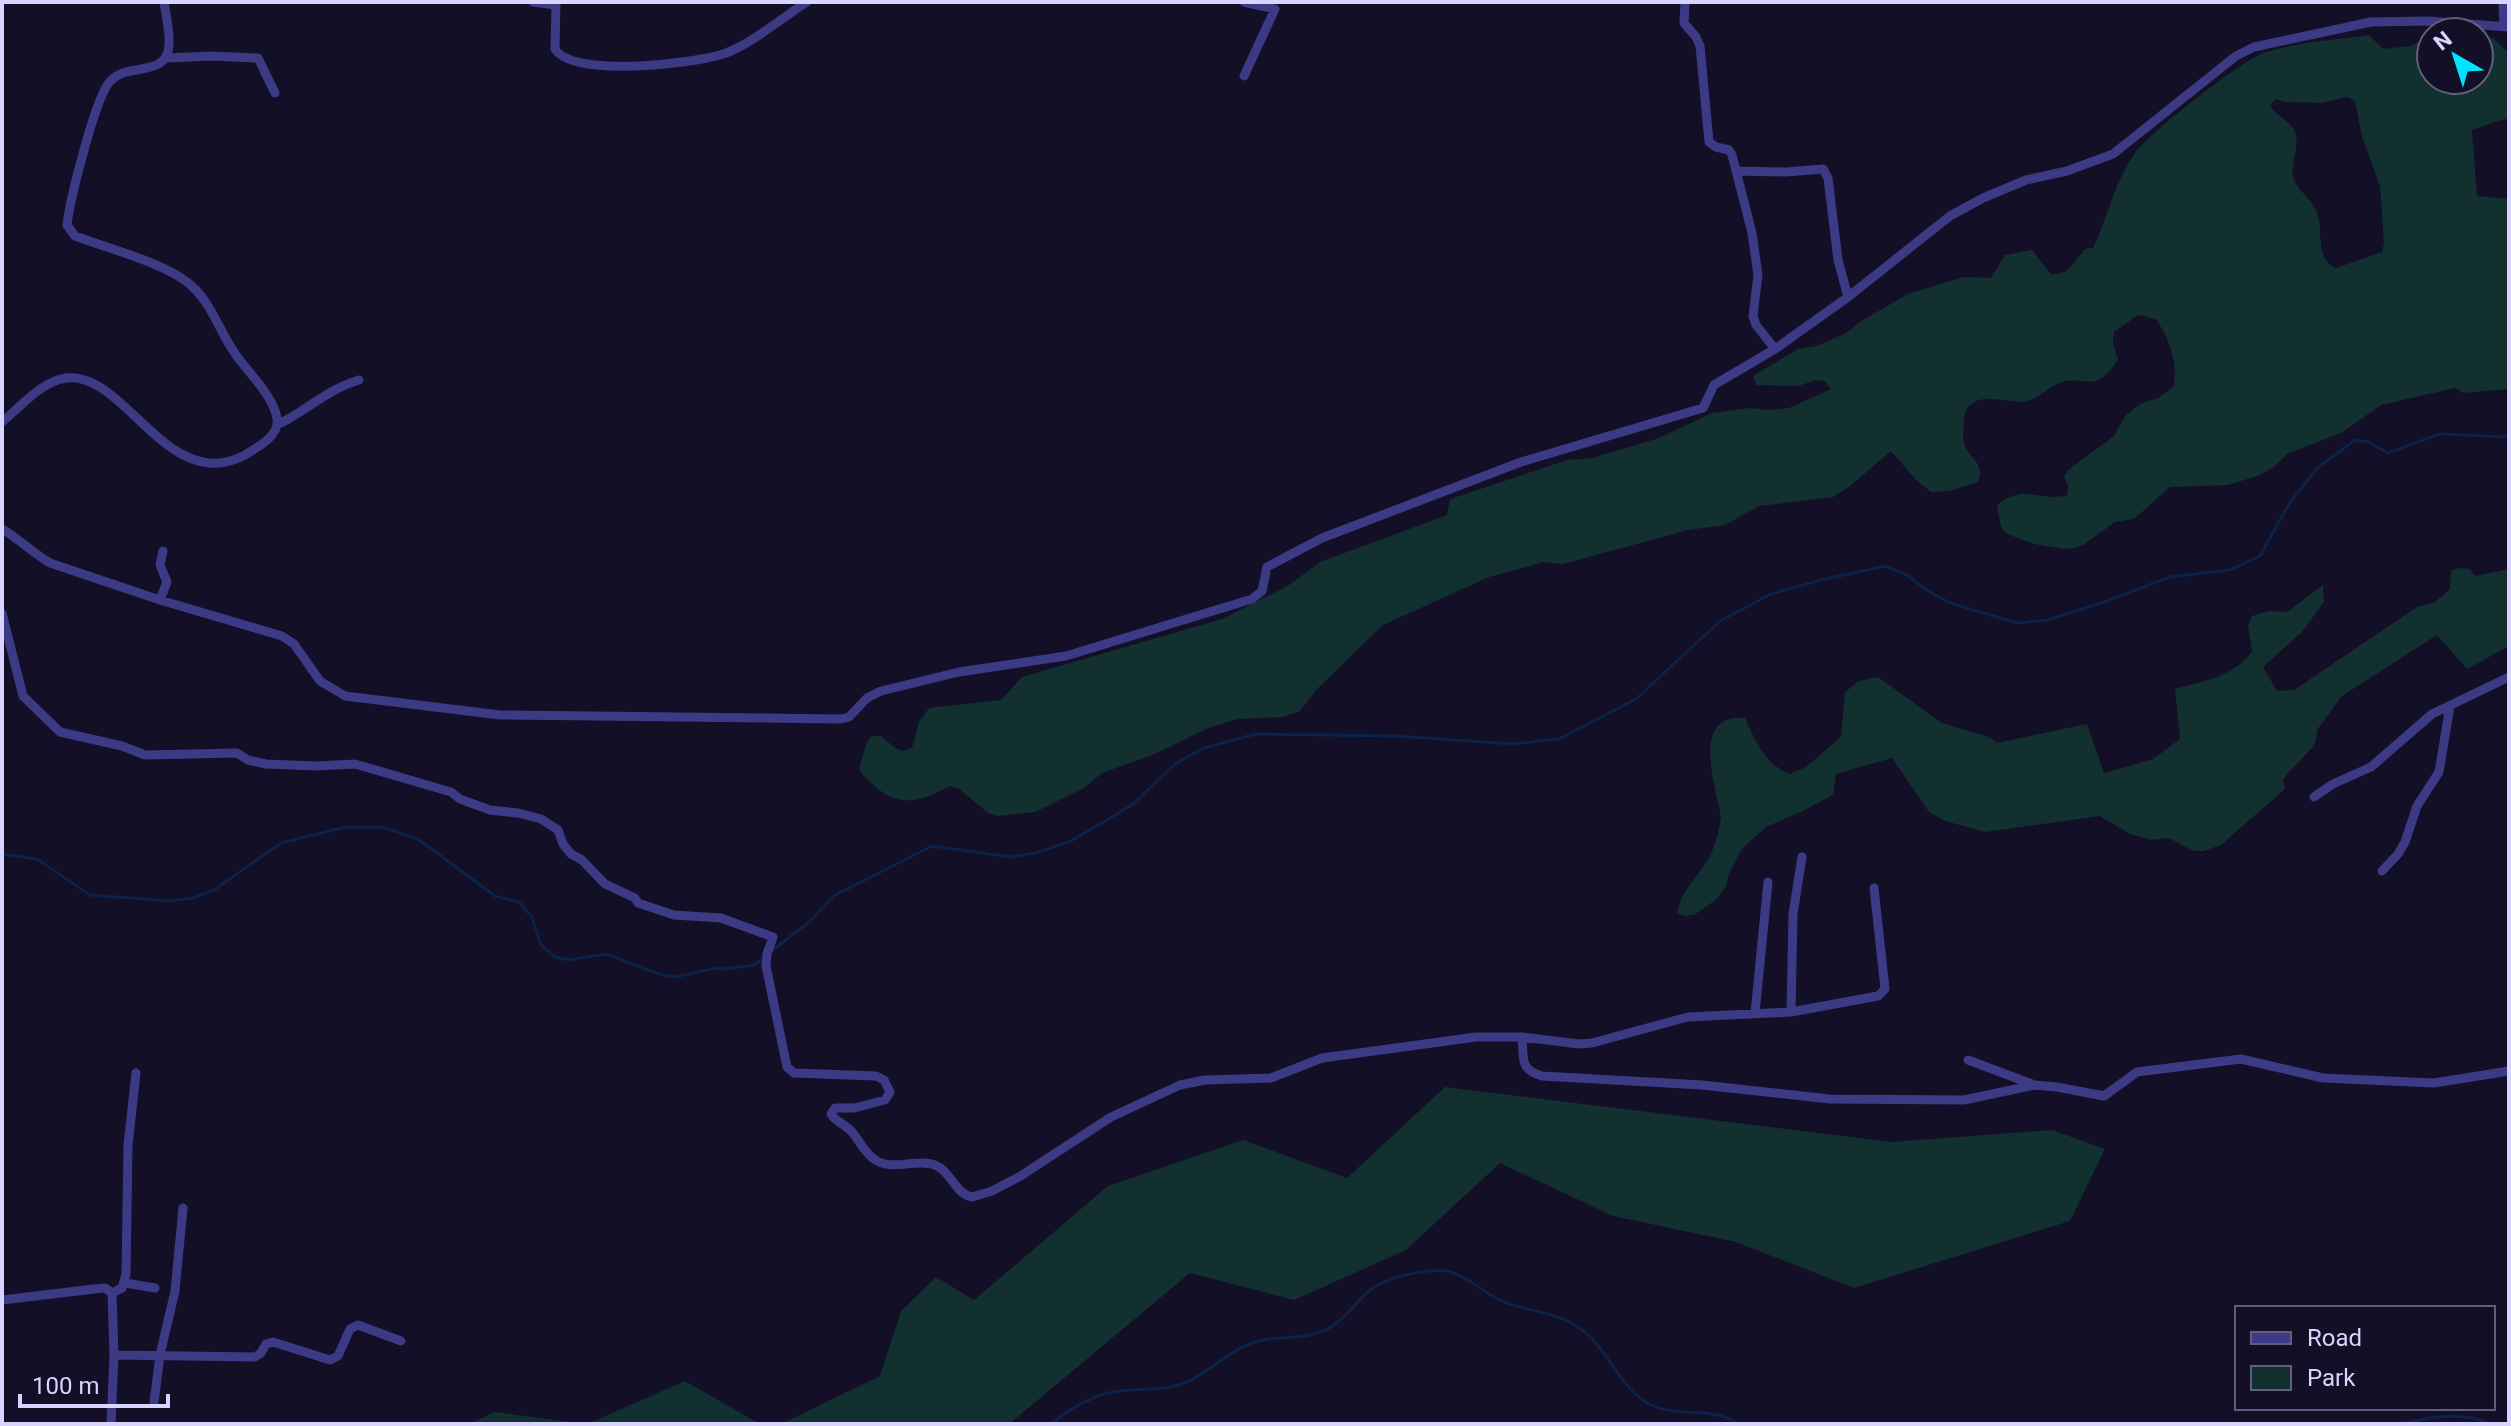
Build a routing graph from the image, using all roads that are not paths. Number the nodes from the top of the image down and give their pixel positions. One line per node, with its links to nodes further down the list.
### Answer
1 (164, 2): 10 (street)
2 (533, 2): 7 (street)
3 (807, 2): 7 (street)
4 (1244, 2): 8 (street)
5 (1685, 2): 13 (street)
6 (2503, 2): 9 (street)
7 (556, 4)
8 (1278, 6): 11 (street)
9 (2507, 27): 14 (street)
10 (166, 58): 12 (street); 18 (street)
11 (1244, 76)
12 (275, 93)
13 (1736, 171): 14 (street); 15 (street)
14 (1848, 297): 15 (street)
15 (1775, 349): 21 (street)
16 (359, 380): 18 (street)
17 (2, 422): 18 (street)
18 (277, 425)
19 (2, 529): 21 (street)
20 (163, 551): 21 (street)
21 (160, 600)
22 (2, 613): 32 (street)
23 (2509, 677): 24 (street)
24 (2450, 706): 25 (street); 27 (street)
25 (2314, 797)
26 (1802, 857): 30 (street)
27 (2382, 871)
28 (1768, 882): 31 (street)
29 (1874, 888): 30 (street)
30 (1791, 1012): 31 (street)
31 (1755, 1013): 32 (street)
32 (1522, 1037): 36 (street)
33 (1968, 1060): 36 (street)
34 (2509, 1071): 36 (street)
35 (136, 1073): 38 (street)
36 (2035, 1085)
37 (183, 1208): 44 (street)
38 (125, 1283): 39 (street); 40 (street)
39 (155, 1288)
40 (112, 1293): 41 (street); 43 (street)
41 (2, 1300)
42 (401, 1341): 44 (street)
43 (114, 1355): 44 (street); 46 (street)
44 (160, 1355): 45 (street)
45 (154, 1402)
46 (111, 1424)

